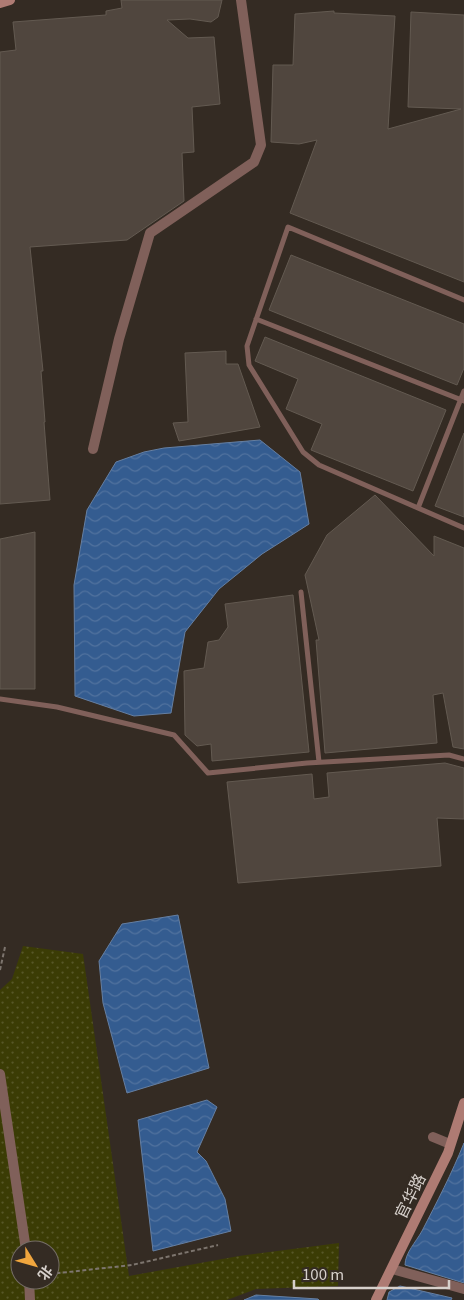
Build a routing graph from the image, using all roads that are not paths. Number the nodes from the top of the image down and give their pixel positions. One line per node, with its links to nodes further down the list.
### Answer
1 (10, 0): 3 (main road)
2 (240, 0): 8 (street)
3 (0, 4)
4 (464, 300): 5 (lane)
5 (256, 318): 7 (lane); 9 (lane)
6 (464, 391): 7 (lane)
7 (462, 400): 9 (lane)
8 (93, 449)
9 (418, 508): 10 (lane)
10 (464, 528)
11 (301, 592): 14 (lane)
12 (0, 699): 14 (lane)
13 (464, 759): 14 (lane)
14 (319, 762)
15 (0, 1074): 19 (street)
16 (464, 1103): 18 (main road, 官华路)
17 (433, 1137): 18 (street)
18 (450, 1144): 20 (main road, 官华路)
19 (25, 1240)
20 (392, 1269): 21 (street); 22 (main road, 官华路)
21 (464, 1289)
22 (376, 1300)

